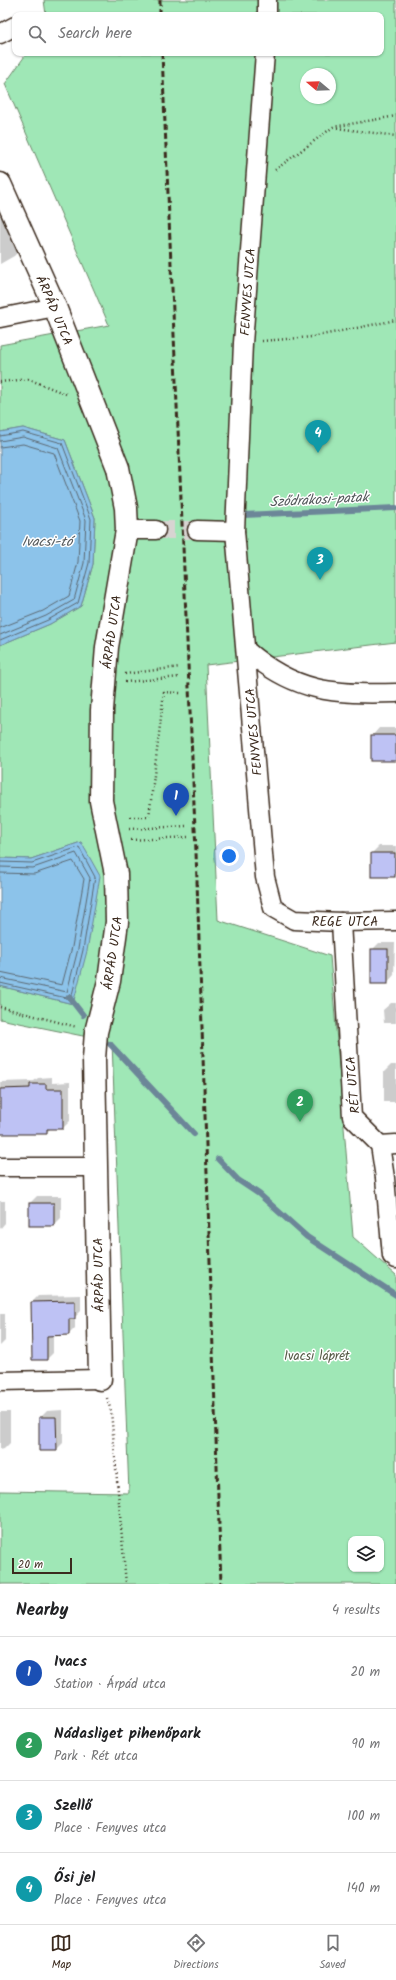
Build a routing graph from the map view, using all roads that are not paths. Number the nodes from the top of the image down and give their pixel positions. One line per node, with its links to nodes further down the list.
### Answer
1 (267, 0): 2 (street)
2 (267, 12)
3 (12, 28): 4 (street)
4 (0, 34)
5 (265, 56): 12 (street, FENYVES UTCA)
6 (0, 184): 7 (street, ÁRPÁD UTCA)
7 (55, 307): 8 (street); 9 (street, ÁRPÁD UTCA)
8 (0, 318)
9 (127, 530): 10 (street); 20 (street, ÁRPÁD UTCA)
10 (156, 530)
11 (196, 530): 12 (street)
12 (235, 531): 13 (street, FENYVES UTCA)
13 (246, 650): 14 (street); 15 (street, FENYVES UTCA)
14 (396, 693)
15 (294, 920): 17 (street, REGE UTCA)
16 (396, 921): 17 (street, REGE UTCA)
17 (341, 922): 18 (street, RÉT UTCA)
18 (388, 1145): 21 (street, RÉT UTCA)
19 (0, 1167): 20 (street)
20 (96, 1167): 22 (street, ÁRPÁD UTCA)
21 (396, 1259)
22 (100, 1379): 23 (street)
23 (0, 1380)

